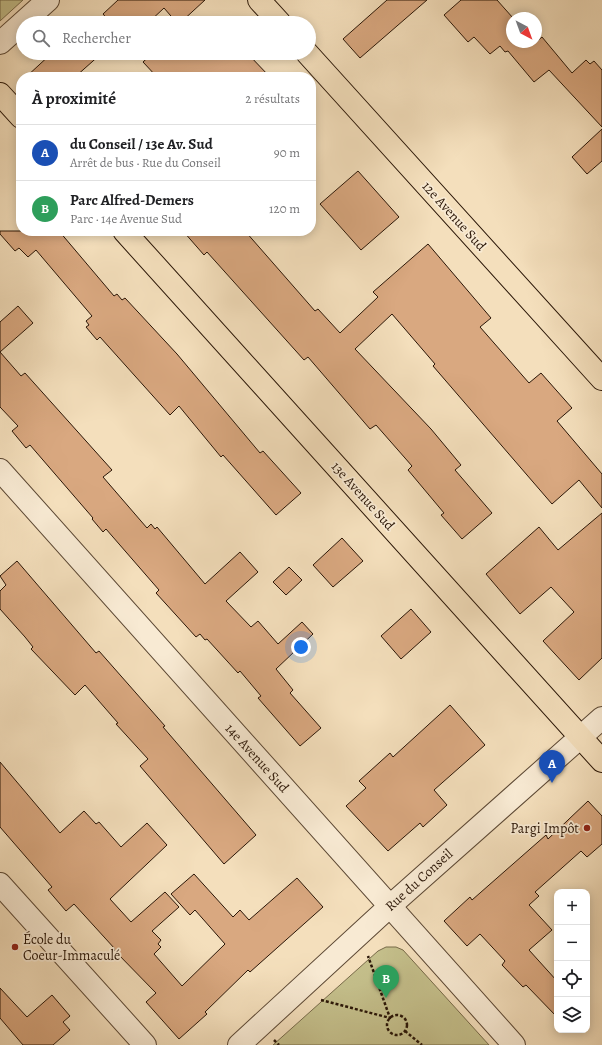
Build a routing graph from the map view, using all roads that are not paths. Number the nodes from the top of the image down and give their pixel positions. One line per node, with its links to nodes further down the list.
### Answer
1 (48, 0): 3 (street)
2 (259, 0): 4 (main road)
3 (30, 16)
4 (274, 16)
5 (16, 29): 6 (street)
6 (0, 43)
7 (313, 60): 11 (main road, 12e Avenue Sud)
8 (0, 94): 9 (main road)
9 (16, 112)
10 (129, 236): 14 (main road, 13e Avenue Sud)
11 (602, 380)
12 (0, 470): 17 (street, 14e Avenue Sud)
13 (602, 718): 14 (street, Rue du Conseil)
14 (580, 737): 15 (main road, 13e Avenue Sud); 17 (street, Rue du Conseil)
15 (602, 761)
16 (0, 884): 18 (street)
17 (389, 907): 19 (street, Rue du Conseil); 20 (street, 14e Avenue Sud)
18 (145, 1045)
19 (239, 1045)
20 (514, 1045)

